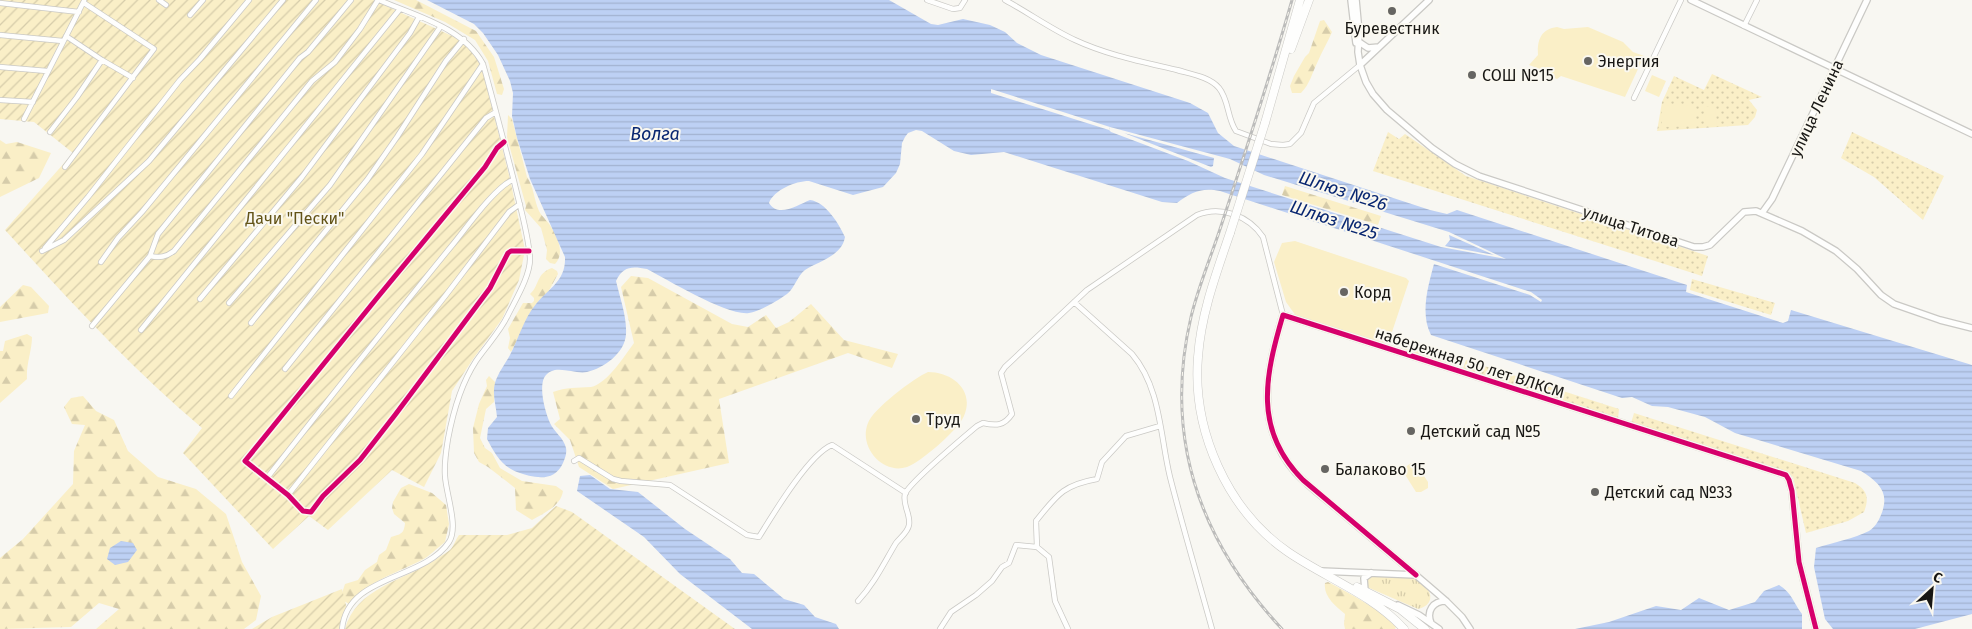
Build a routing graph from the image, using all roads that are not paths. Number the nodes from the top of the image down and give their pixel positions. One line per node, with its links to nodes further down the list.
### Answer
1 (159, 0): 22 (street)
2 (203, 0): 25 (street)
3 (249, 0): 4 (street)
4 (284, 0)
5 (316, 0): 57 (street)
6 (351, 0): 56 (street)
7 (379, 0): 23 (street); 56 (street)
8 (927, 0): 9 (street)
9 (965, 0)
10 (1005, 0): 37 (street)
11 (1300, 0): 42 (highway)
12 (1309, 0): 42 (highway)
13 (1351, 0): 34 (street)
14 (1356, 0): 32 (street, улица Титова)
15 (1429, 0): 33 (street)
16 (1681, 0): 43 (street)
17 (1690, 0): 28 (street)
18 (1757, 0): 28 (street)
19 (1867, 0): 39 (street, улица Ленина)
20 (84, 1): 24 (street); 41 (street)
21 (0, 3): 24 (street)
22 (166, 5)
23 (400, 9): 26 (street); 65 (street)
24 (79, 12): 30 (street)
25 (190, 16)
26 (419, 17): 27 (street); 58 (street)
27 (441, 26): 31 (street); 60 (street)
28 (1744, 26): 39 (street)
29 (0, 35): 30 (street)
30 (64, 39): 35 (street); 40 (street)
31 (464, 39): 36 (street); 62 (street)
32 (1359, 42): 33 (street); 34 (street, улица Титова)
33 (1380, 47): 37 (street)
34 (1358, 52): 37 (street, улица Титова)
35 (102, 60): 41 (street); 48 (street)
36 (483, 64): 46 (street); 67 (street)
37 (1360, 65): 54 (street, улица Титова)
38 (0, 67): 40 (street)
39 (1834, 68): 49 (street); 54 (street, улица Ленина)
40 (47, 72): 45 (street)
41 (133, 78): 51 (street)
42 (1276, 86): 75 (highway, bridge)
43 (1634, 98)
44 (0, 100): 45 (street)
45 (33, 102): 47 (street)
46 (496, 112): 50 (street); 66 (street)
47 (24, 119)
48 (50, 132)
49 (1972, 134)
50 (504, 142): 52 (street); 70 (street)
51 (65, 166)
52 (513, 180): 53 (street); 70 (street)
53 (520, 204): 55 (street); 72 (street)
54 (1762, 213): 64 (street)
55 (529, 251): 72 (street); 83 (street)
56 (150, 256): 63 (street)
57 (101, 262)
58 (200, 299)
59 (1074, 302): 61 (street); 68 (street); 71 (street)
60 (230, 303)
61 (1284, 316): 74 (street); 90 (street, набережная 50 лет ВЛКСМ)
62 (251, 323)
63 (92, 326)
64 (1972, 328)
65 (141, 330)
66 (285, 369)
67 (231, 396)
68 (1160, 426): 73 (street); 86 (street)
69 (574, 461): 71 (street)
70 (267, 478): 72 (street)
71 (906, 493): 80 (street)
72 (288, 496)
73 (1038, 547): 84 (street); 85 (street)
74 (1398, 560): 77 (street); 78 (street)
75 (1320, 571): 76 (street); 79 (highway)
76 (1371, 573): 77 (street); 79 (street)
77 (1394, 573): 78 (street)
78 (1416, 575): 81 (street)
79 (1366, 596): 82 (highway); 87 (highway)
80 (858, 601)
81 (1446, 601): 82 (street); 89 (street)
82 (1428, 626): 88 (street)
83 (342, 629)
84 (940, 629)
85 (1068, 629)
86 (1212, 629)
87 (1404, 629)
88 (1439, 629)
89 (1470, 629)
90 (1816, 629)

